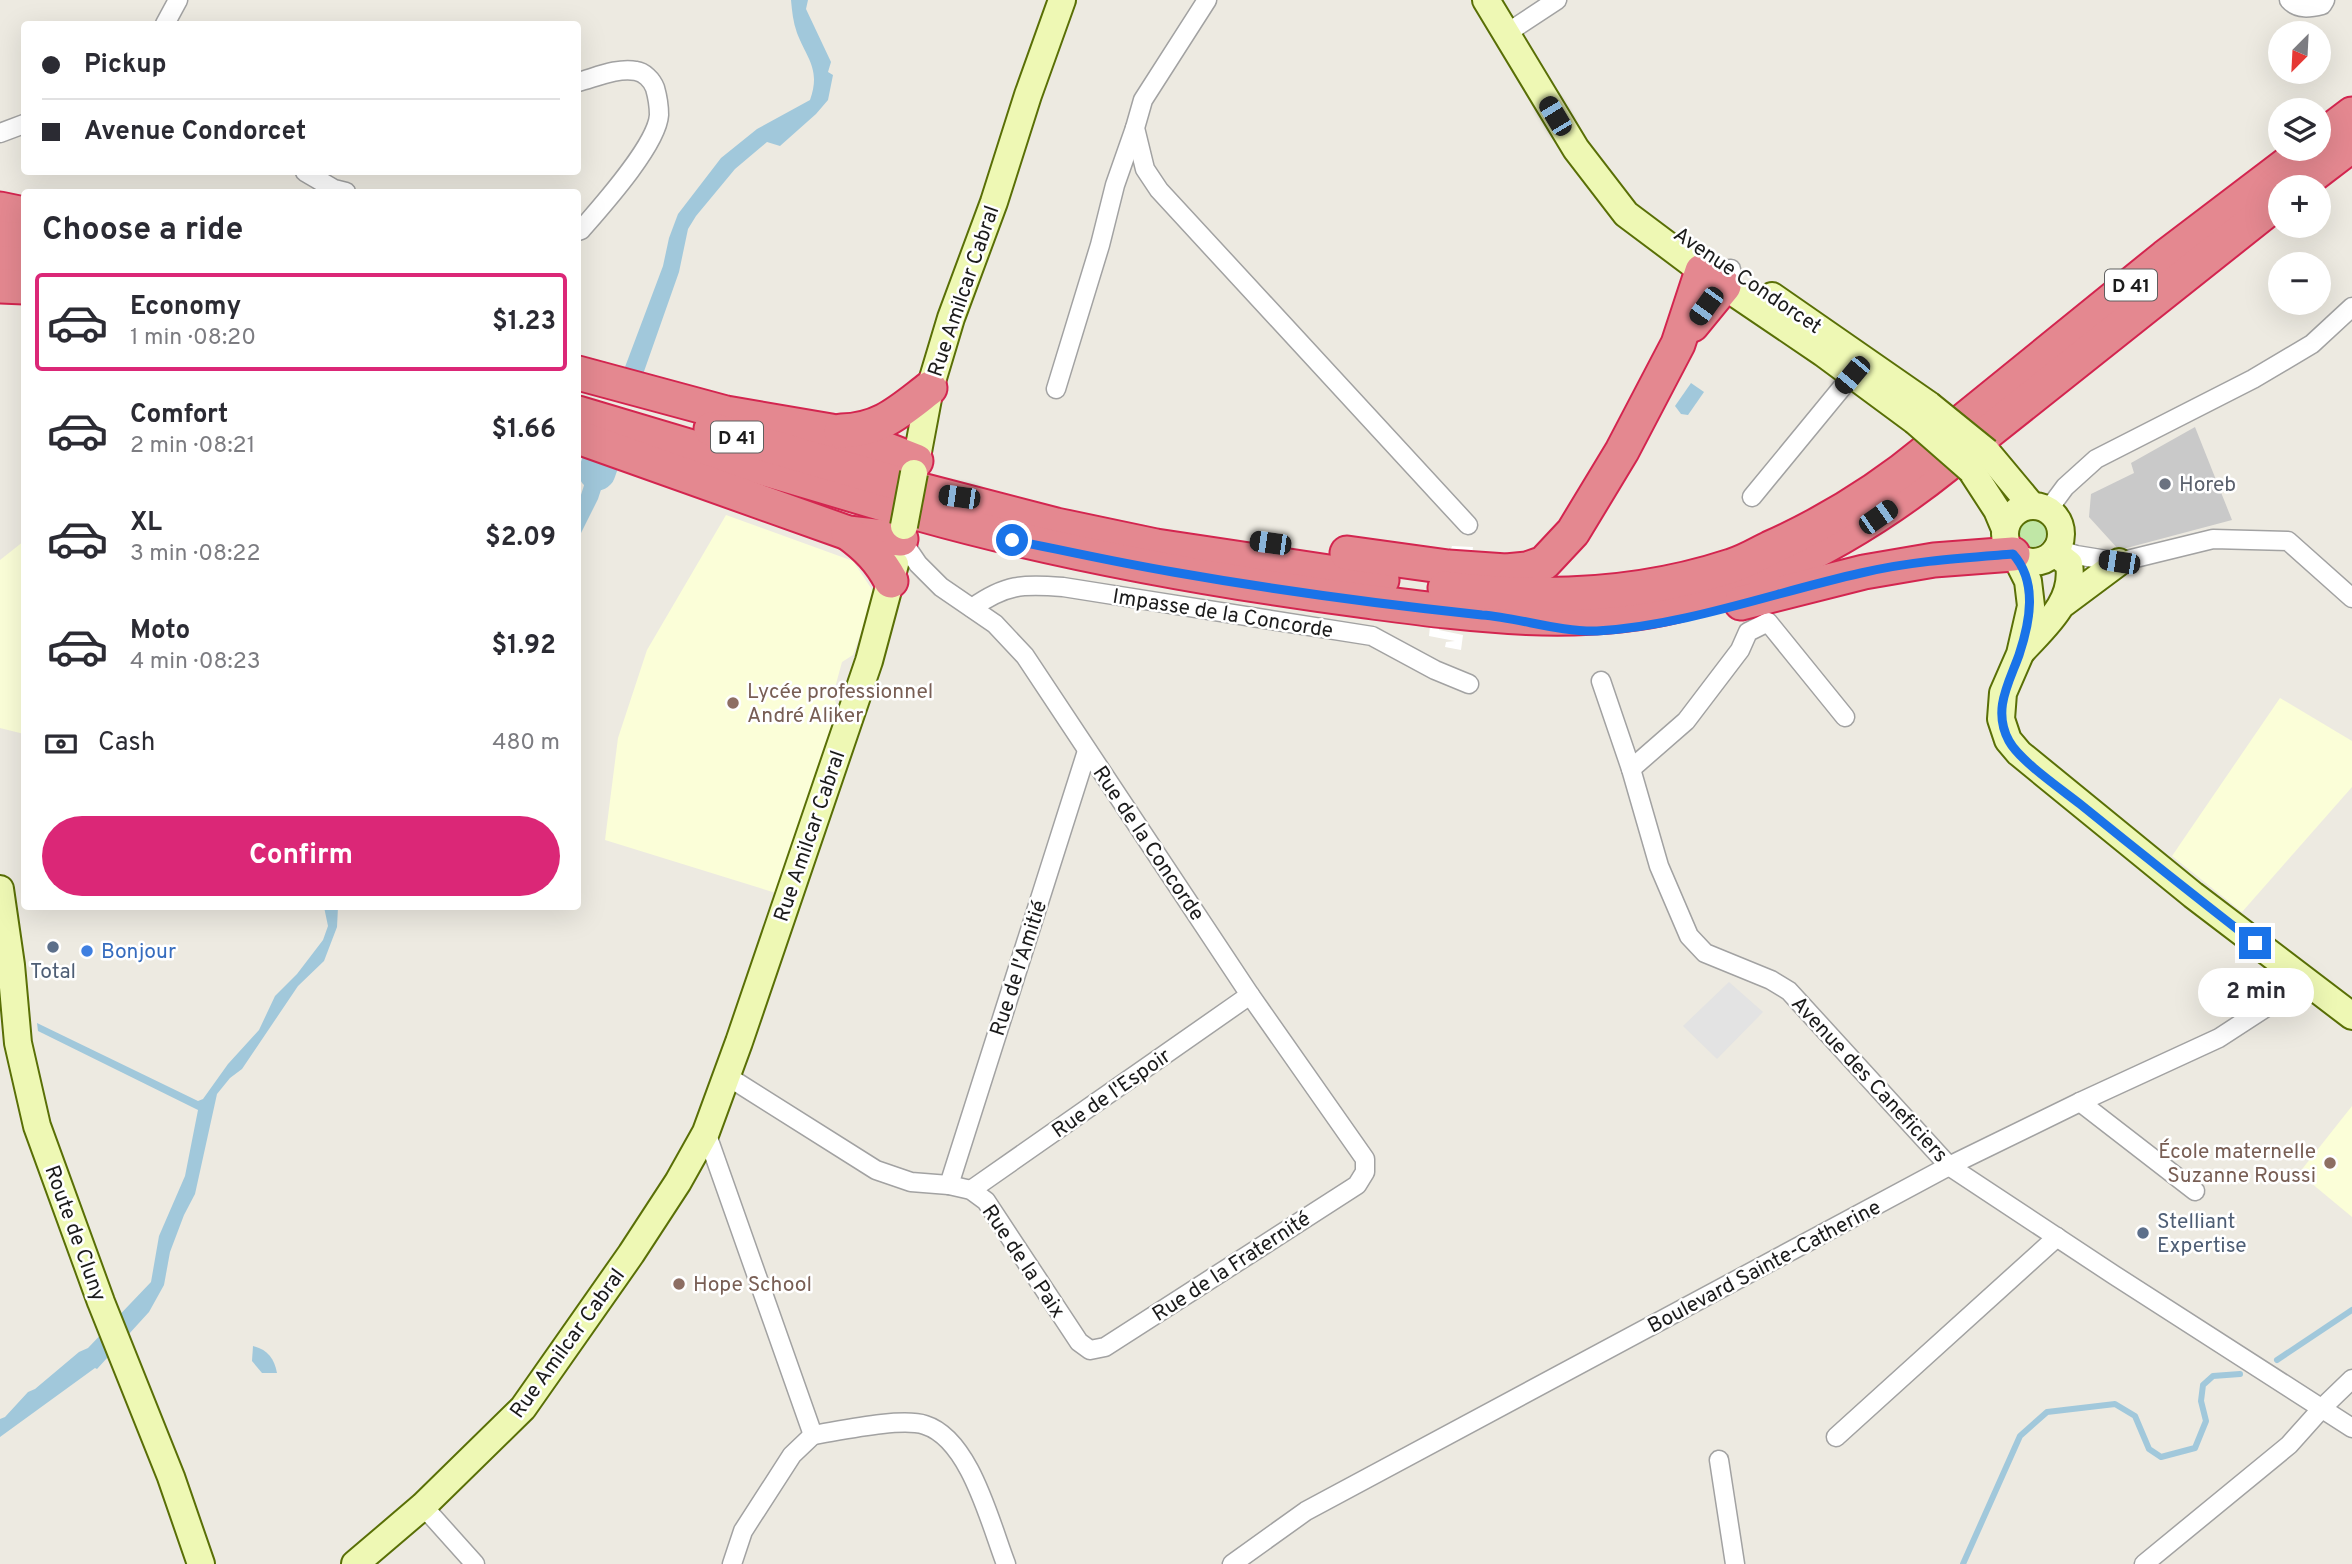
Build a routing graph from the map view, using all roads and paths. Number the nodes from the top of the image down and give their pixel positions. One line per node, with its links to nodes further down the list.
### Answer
1 (178, 0): 8 (street)
2 (1062, 0): 35 (main road, Rue Amilcar Cabral)
3 (1207, 0): 13 (street)
4 (1486, 0): 9 (main road, Avenue Condorcet)
5 (1557, 0): 9 (street)
6 (2289, 0): 7 (street)
7 (2325, 0)
8 (167, 21)
9 (1507, 33): 29 (main road, Avenue Condorcet)
10 (581, 81): 24 (street)
11 (2352, 114): 14 (highway)
12 (21, 125): 15 (street)
13 (1135, 128): 36 (street); 45 (street)
14 (2331, 130)
15 (0, 133)
16 (2352, 145): 19 (highway)
17 (2290, 161): 41 (highway, D 41)
18 (310, 175): 20 (street)
19 (2313, 175)
20 (334, 189)
21 (0, 209): 23 (highway)
22 (2268, 210): 41 (highway, D 41)
23 (21, 213)
24 (581, 228)
25 (0, 239): 26 (highway)
26 (21, 240)
27 (0, 263): 28 (highway)
28 (21, 264)
29 (1719, 275): 33 (main road, Avenue Condorcet); 43 (highway)
30 (0, 286): 31 (highway)
31 (21, 287)
32 (2352, 307): 44 (street)
33 (1858, 368): 41 (main road, Avenue Condorcet); 42 (street)
34 (581, 374): 39 (highway)
35 (930, 388): 39 (highway); 43 (main road, Rue Amilcar Cabral)
36 (1056, 389)
37 (581, 390): 43 (highway, D 41)
38 (581, 414): 43 (highway, D 41)
39 (831, 431): 43 (highway)
40 (581, 438): 46 (highway)
41 (1952, 441): 43 (highway, D 41); 44 (main road, Avenue Condorcet); 47 (main road, Avenue Condorcet); 54 (highway, D 41)
42 (1752, 497)
43 (911, 499): 46 (highway); 50 (main road, Rue Amilcar Cabral); 53 (street, Rue de la Concorde); 54 (highway, D 41)
44 (2040, 508): 47 (main road); 48 (main road)
45 (1468, 524)
46 (848, 533): 50 (highway)
47 (2011, 547): 48 (main road); 54 (highway); 55 (main road, Avenue Condorcet)
48 (2057, 551): 49 (street); 52 (main road)
49 (2119, 562): 51 (street); 52 (main road, Avenue Condorcet)
50 (891, 580): 65 (main road, Rue Amilcar Cabral)
51 (2352, 598)
52 (2064, 603): 55 (main road, Avenue Condorcet)
53 (972, 608): 57 (street, Impasse de la Concorde); 59 (street, Rue de la Concorde)
54 (1504, 617)
55 (2020, 654): 62 (main road, Avenue Condorcet)
56 (1601, 681): 60 (street, Avenue des Caneficiers)
57 (1469, 684)
58 (1846, 717): 60 (street)
59 (1087, 751): 63 (street, Rue de la Concorde); 70 (street, Rue de l'Amitié)
60 (1631, 769): 68 (street, Avenue des Caneficiers)
61 (0, 888): 82 (main road, Route de Cluny)
62 (2305, 982): 64 (main road, Avenue Condorcet); 66 (street, Boulevard Sainte-Catherine)
63 (1250, 995): 69 (street, Rue de la Concorde); 71 (street, Rue de l'Espoir)
64 (2352, 1016)
65 (727, 1076): 67 (main road, Rue Amilcar Cabral); 70 (street, Rue de la Paix)
66 (2080, 1102): 68 (street, Boulevard Sainte-Catherine); 72 (street)
67 (706, 1132): 78 (street); 81 (main road, Rue Amilcar Cabral)
68 (1949, 1166): 73 (street, Avenue des Caneficiers); 87 (street, Boulevard Sainte-Catherine)
69 (1365, 1172): 74 (street, Rue de la Fraternité)
70 (949, 1185): 71 (street, Rue de la Paix)
71 (971, 1190): 74 (street, Rue de la Paix)
72 (2196, 1191)
73 (2057, 1237): 76 (street, Avenue des Caneficiers); 79 (street)
74 (1090, 1350)
75 (2352, 1379): 76 (street)
76 (2323, 1407): 77 (street, Avenue des Caneficiers); 89 (street)
77 (2352, 1428)
78 (813, 1435): 85 (street); 86 (street)
79 (1836, 1437)
80 (1719, 1460): 88 (street)
81 (423, 1506): 83 (main road, Rue Amilcar Cabral); 84 (street)
82 (201, 1564)
83 (355, 1564)
84 (475, 1564)
85 (732, 1564)
86 (1006, 1564)
87 (1232, 1564)
88 (1735, 1564)
89 (2144, 1564)

